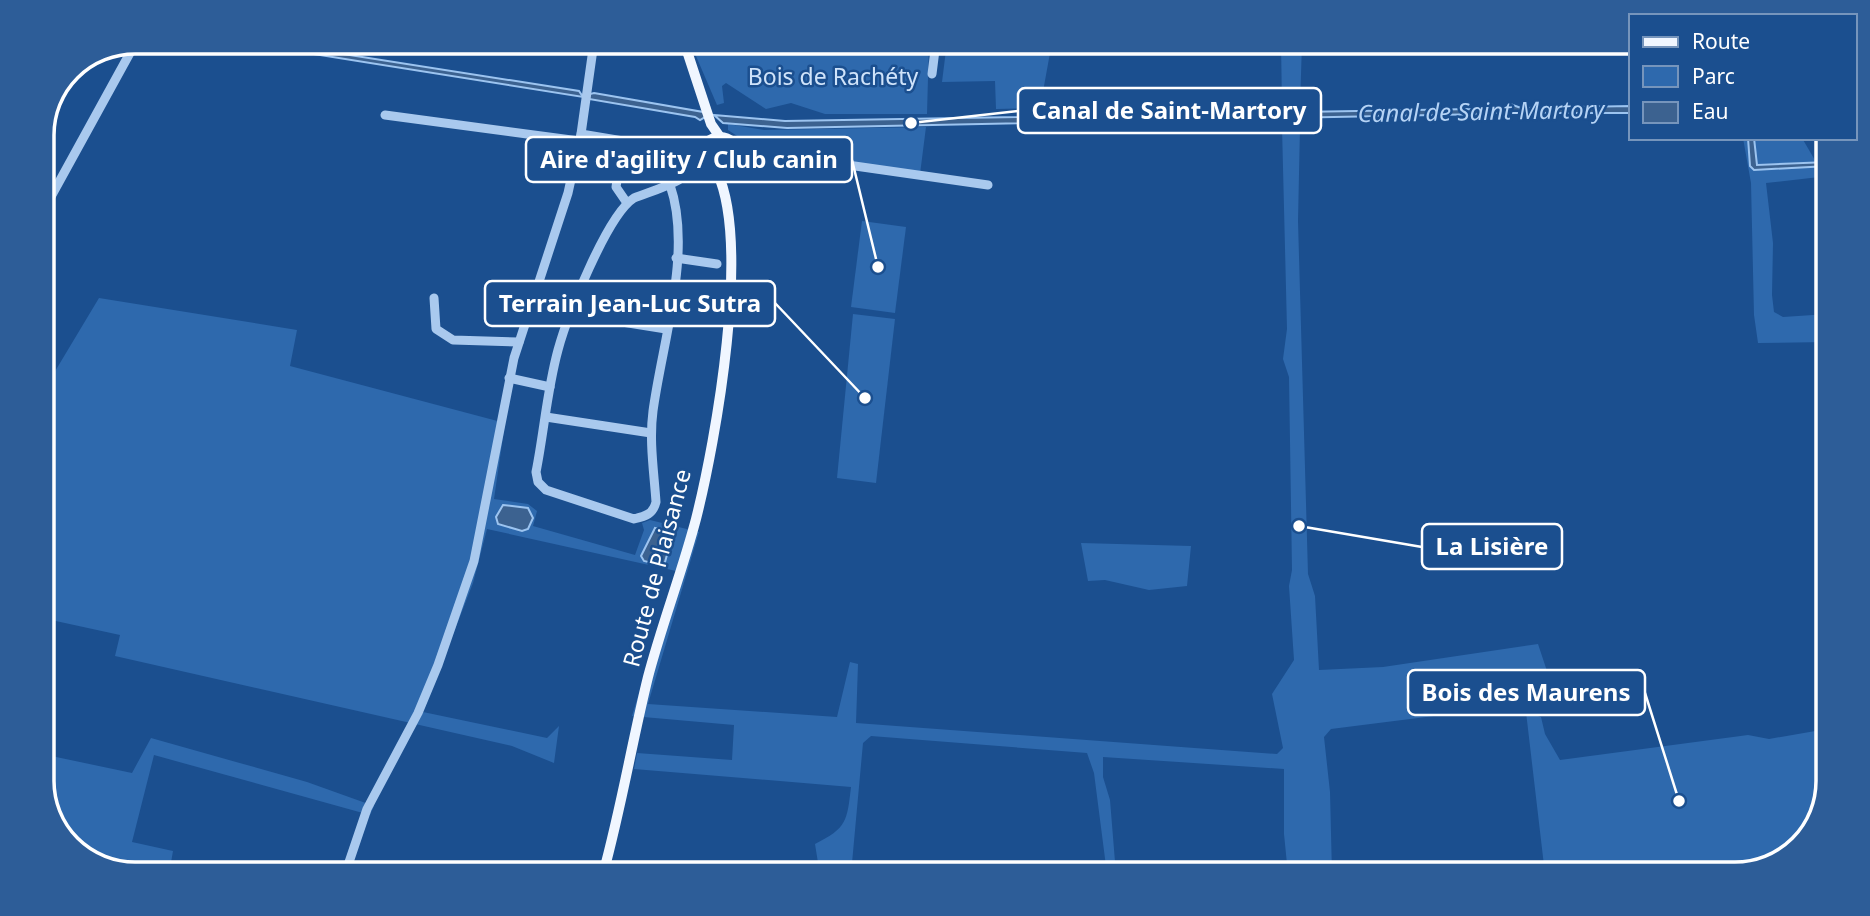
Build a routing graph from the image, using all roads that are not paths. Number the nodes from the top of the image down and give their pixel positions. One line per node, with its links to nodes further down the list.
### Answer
1 (592, 54): 7 (street)
2 (688, 54): 8 (main road)
3 (934, 54): 5 (street)
4 (129, 55): 15 (street)
5 (932, 74)
6 (385, 115): 7 (street)
7 (580, 137): 9 (street); 22 (street)
8 (715, 138): 11 (main road); 12 (main road)
9 (623, 141): 10 (street); 16 (street)
10 (672, 147)
11 (737, 154): 12 (main road); 14 (street)
12 (714, 167): 13 (street); 28 (main road, Route de Plaisance)
13 (670, 185): 16 (street); 17 (street)
14 (988, 185)
15 (54, 190)
16 (627, 203): 20 (street)
17 (676, 258): 18 (street); 21 (street)
18 (717, 264)
19 (434, 298): 22 (street)
20 (572, 314): 21 (street); 24 (street)
21 (666, 329): 26 (street)
22 (519, 342): 23 (street)
23 (509, 378): 24 (street); 27 (street)
24 (550, 387): 25 (street)
25 (546, 417): 26 (street); 26 (street)
26 (651, 433)
27 (349, 862)
28 (606, 862)

